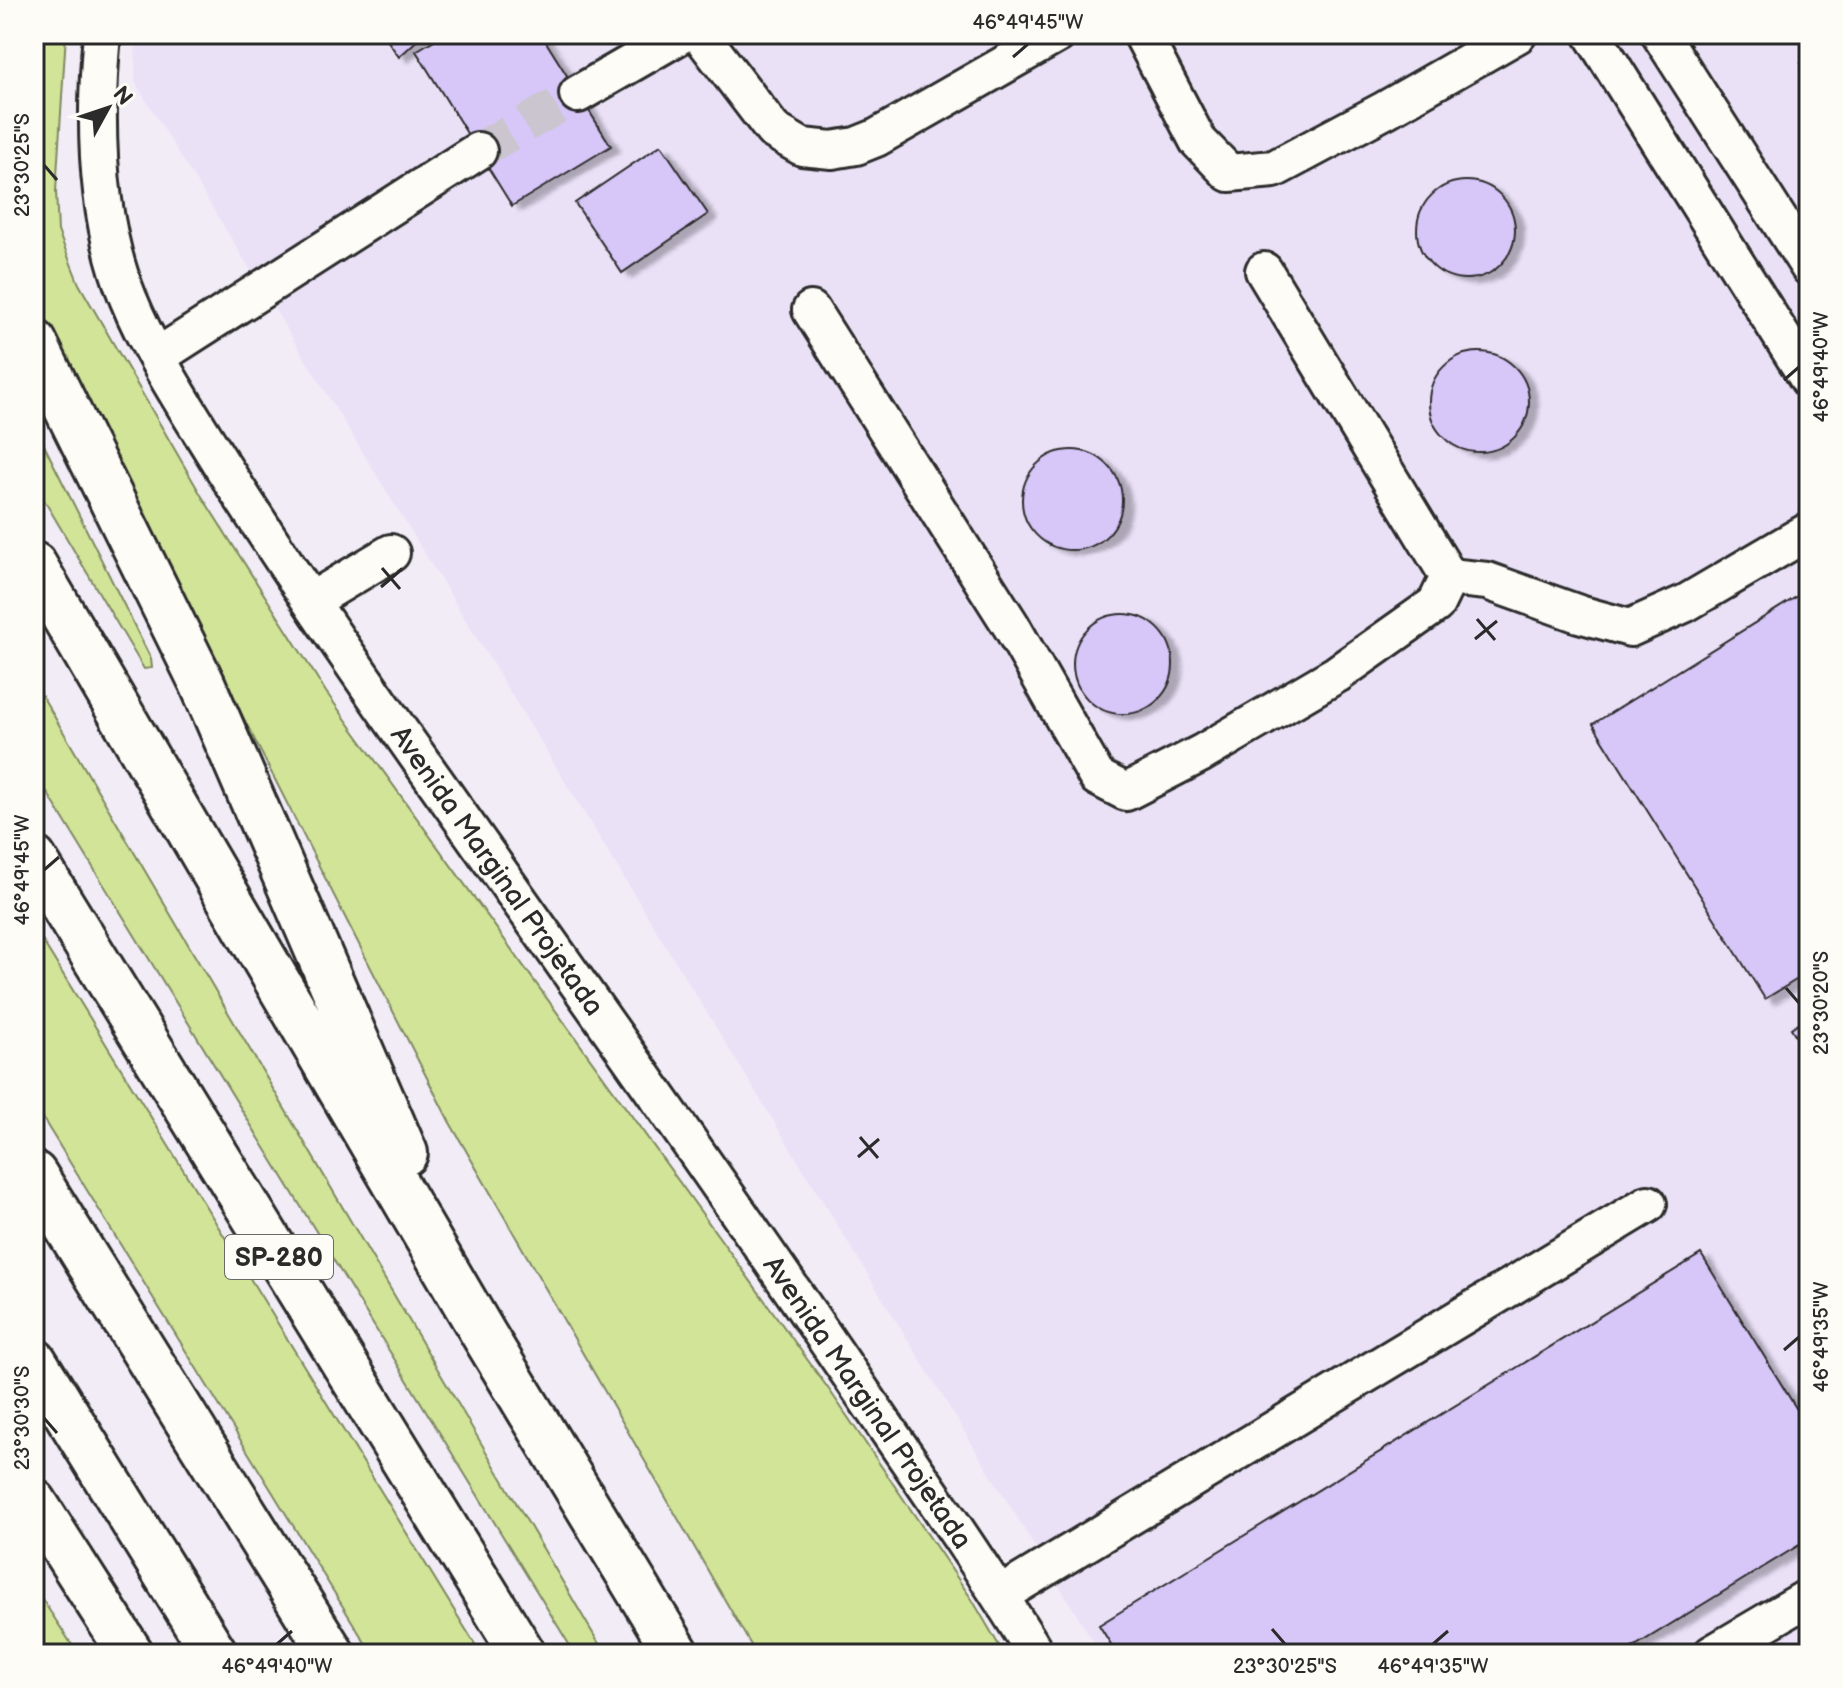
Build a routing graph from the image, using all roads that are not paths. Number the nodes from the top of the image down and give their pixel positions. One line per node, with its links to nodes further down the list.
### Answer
1 (102, 34): 15 (street, Avenida Marginal Projetada)
2 (682, 34): 9 (street)
3 (700, 34): 4 (street)
4 (1058, 34)
5 (1142, 34): 6 (street)
6 (1518, 34)
7 (1592, 34): 16 (street)
8 (1673, 39): 11 (street)
9 (578, 94)
10 (478, 151): 15 (street)
11 (1809, 267)
12 (1264, 271): 20 (street)
13 (811, 310): 20 (street)
14 (34, 342): 25 (highway)
15 (158, 356): 21 (street, Avenida Marginal Projetada)
16 (1809, 380)
17 (1809, 531): 20 (street)
18 (391, 553): 21 (street)
19 (34, 565): 25 (highway)
20 (1449, 577)
21 (311, 601): 28 (street, Avenida Marginal Projetada)
22 (34, 859): 33 (highway, SP-280)
23 (34, 1174): 32 (highway)
24 (1648, 1204): 28 (street)
25 (484, 1335): 34 (highway)
26 (34, 1361): 31 (highway)
27 (34, 1502): 30 (highway)
28 (1000, 1595): 35 (street, Avenida Marginal Projetada)
29 (1809, 1597): 36 (street)
30 (131, 1654)
31 (215, 1654)
32 (332, 1654)
33 (523, 1654)
34 (677, 1654)
35 (1036, 1654)
36 (1712, 1654)

